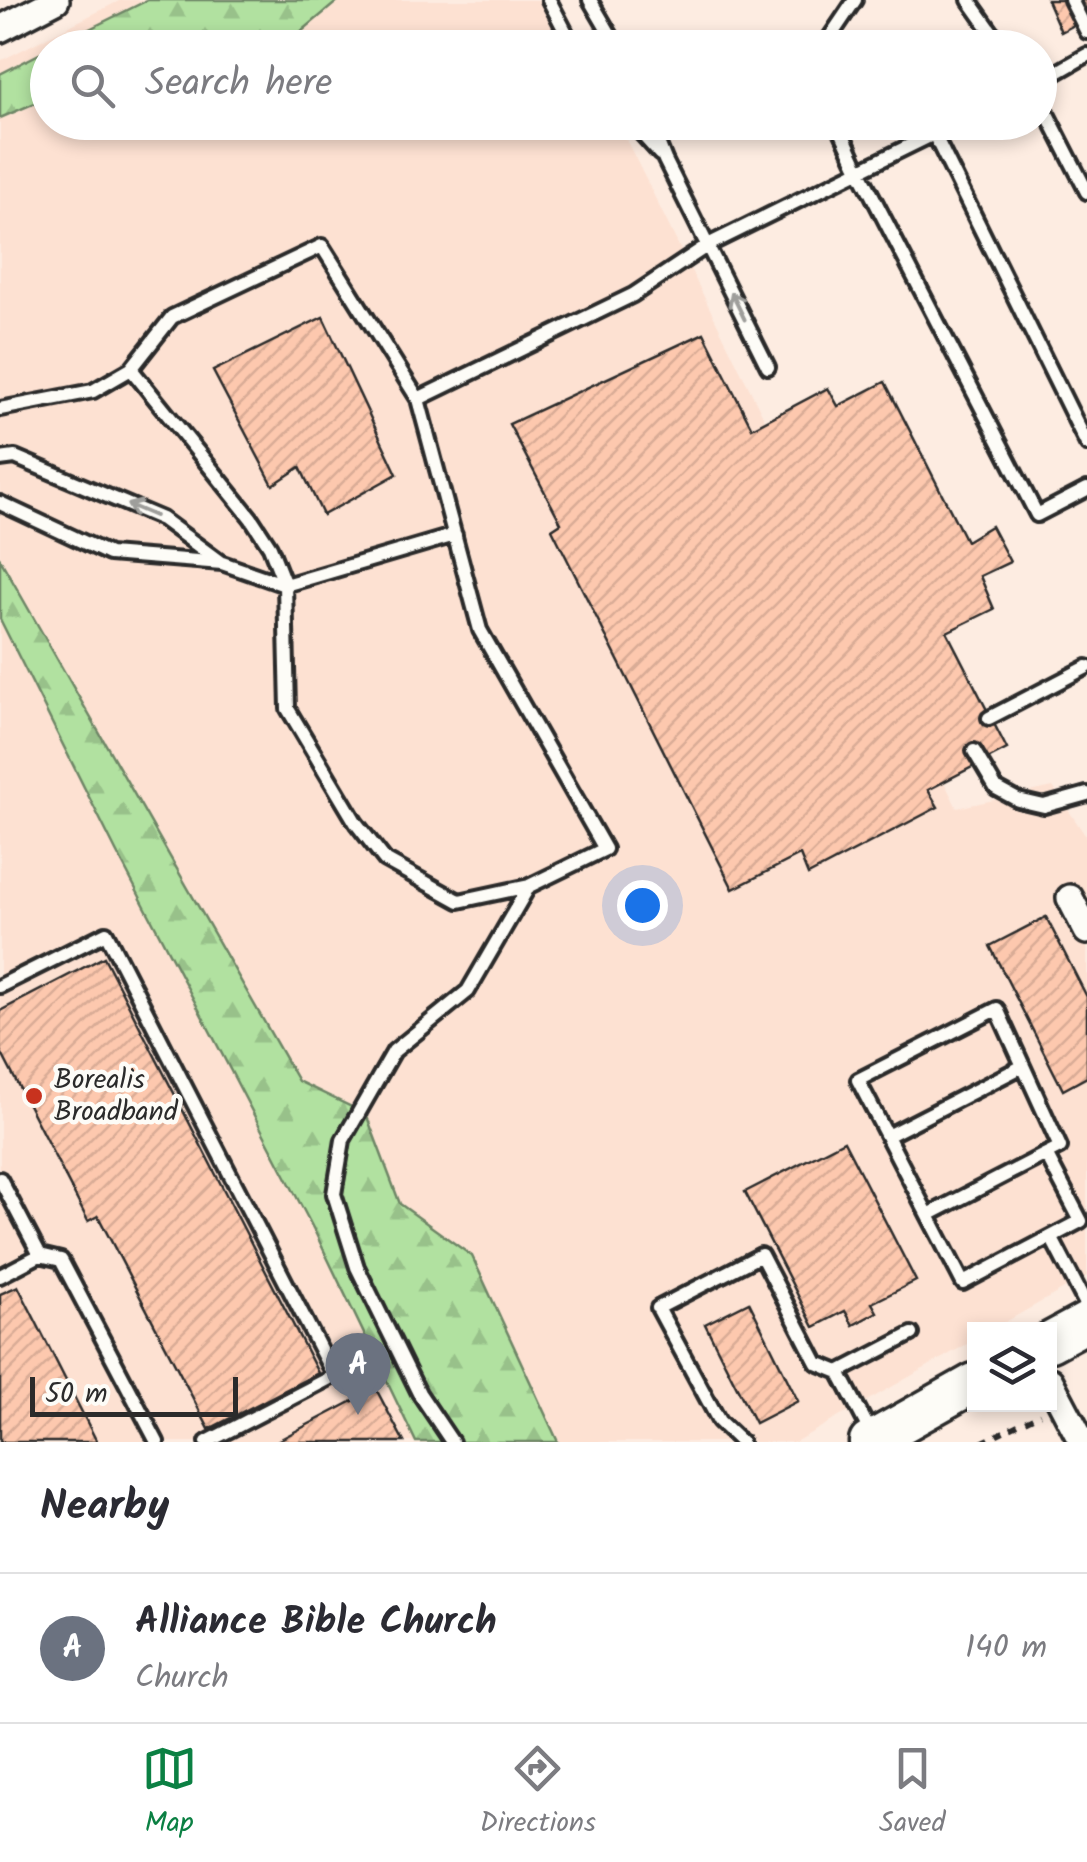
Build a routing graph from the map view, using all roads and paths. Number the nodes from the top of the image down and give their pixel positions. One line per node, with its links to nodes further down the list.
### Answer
1 (56, 0): 7 (street)
2 (549, 0): 8 (lane)
3 (590, 0): 9 (lane)
4 (855, 0): 10 (lane)
5 (969, 0): 11 (lane)
6 (1071, 0): 12 (lane)
7 (0, 29)
8 (565, 30)
9 (608, 30)
10 (835, 30)
11 (991, 30)
12 (1087, 32)
13 (1087, 56): 14 (lane)
14 (1057, 73)
15 (1057, 133): 23 (lane)
16 (647, 140): 21 (lane)
17 (657, 140): 21 (lane)
18 (846, 140): 22 (lane)
19 (922, 140): 22 (lane)
20 (937, 140): 29 (lane)
21 (665, 160): 24 (lane)
22 (859, 170): 24 (lane); 31 (lane)
23 (1087, 192)
24 (708, 245): 26 (lane, one-way to 24); 27 (lane)
25 (132, 368): 27 (lane); 28 (lane); 35 (lane)
26 (768, 368)
27 (418, 399): 33 (lane)
28 (0, 409)
29 (1087, 444)
30 (0, 459): 34 (lane, one-way to 30)
31 (1087, 490)
32 (0, 503): 34 (lane)
33 (454, 536): 35 (lane); 40 (lane)
34 (222, 563): 35 (lane)
35 (285, 585): 40 (lane)
36 (1087, 668): 37 (lane)
37 (989, 718)
38 (974, 752): 39 (lane)
39 (1087, 794)
40 (529, 886): 63 (lane)
41 (1070, 898): 42 (street)
42 (1087, 931)
43 (0, 986): 62 (lane)
44 (1023, 1066): 45 (lane); 45 (lane); 46 (lane)
45 (887, 1136): 48 (lane)
46 (1046, 1154): 48 (lane); 49 (lane)
47 (0, 1179): 50 (lane)
48 (928, 1215): 49 (lane)
49 (1051, 1237): 52 (lane)
50 (40, 1255): 51 (lane); 61 (lane)
51 (0, 1276)
52 (1087, 1306)
53 (1087, 1322): 55 (main road)
54 (912, 1334): 56 (lane)
55 (1057, 1338)
56 (839, 1372): 60 (lane); 64 (lane)
57 (967, 1387): 60 (main road)
58 (1057, 1394): 66 (street)
59 (1023, 1422): 65 (path)
60 (872, 1441)
61 (157, 1442)
62 (207, 1442)
63 (452, 1442)
64 (741, 1442)
65 (982, 1442)
66 (1082, 1442)

